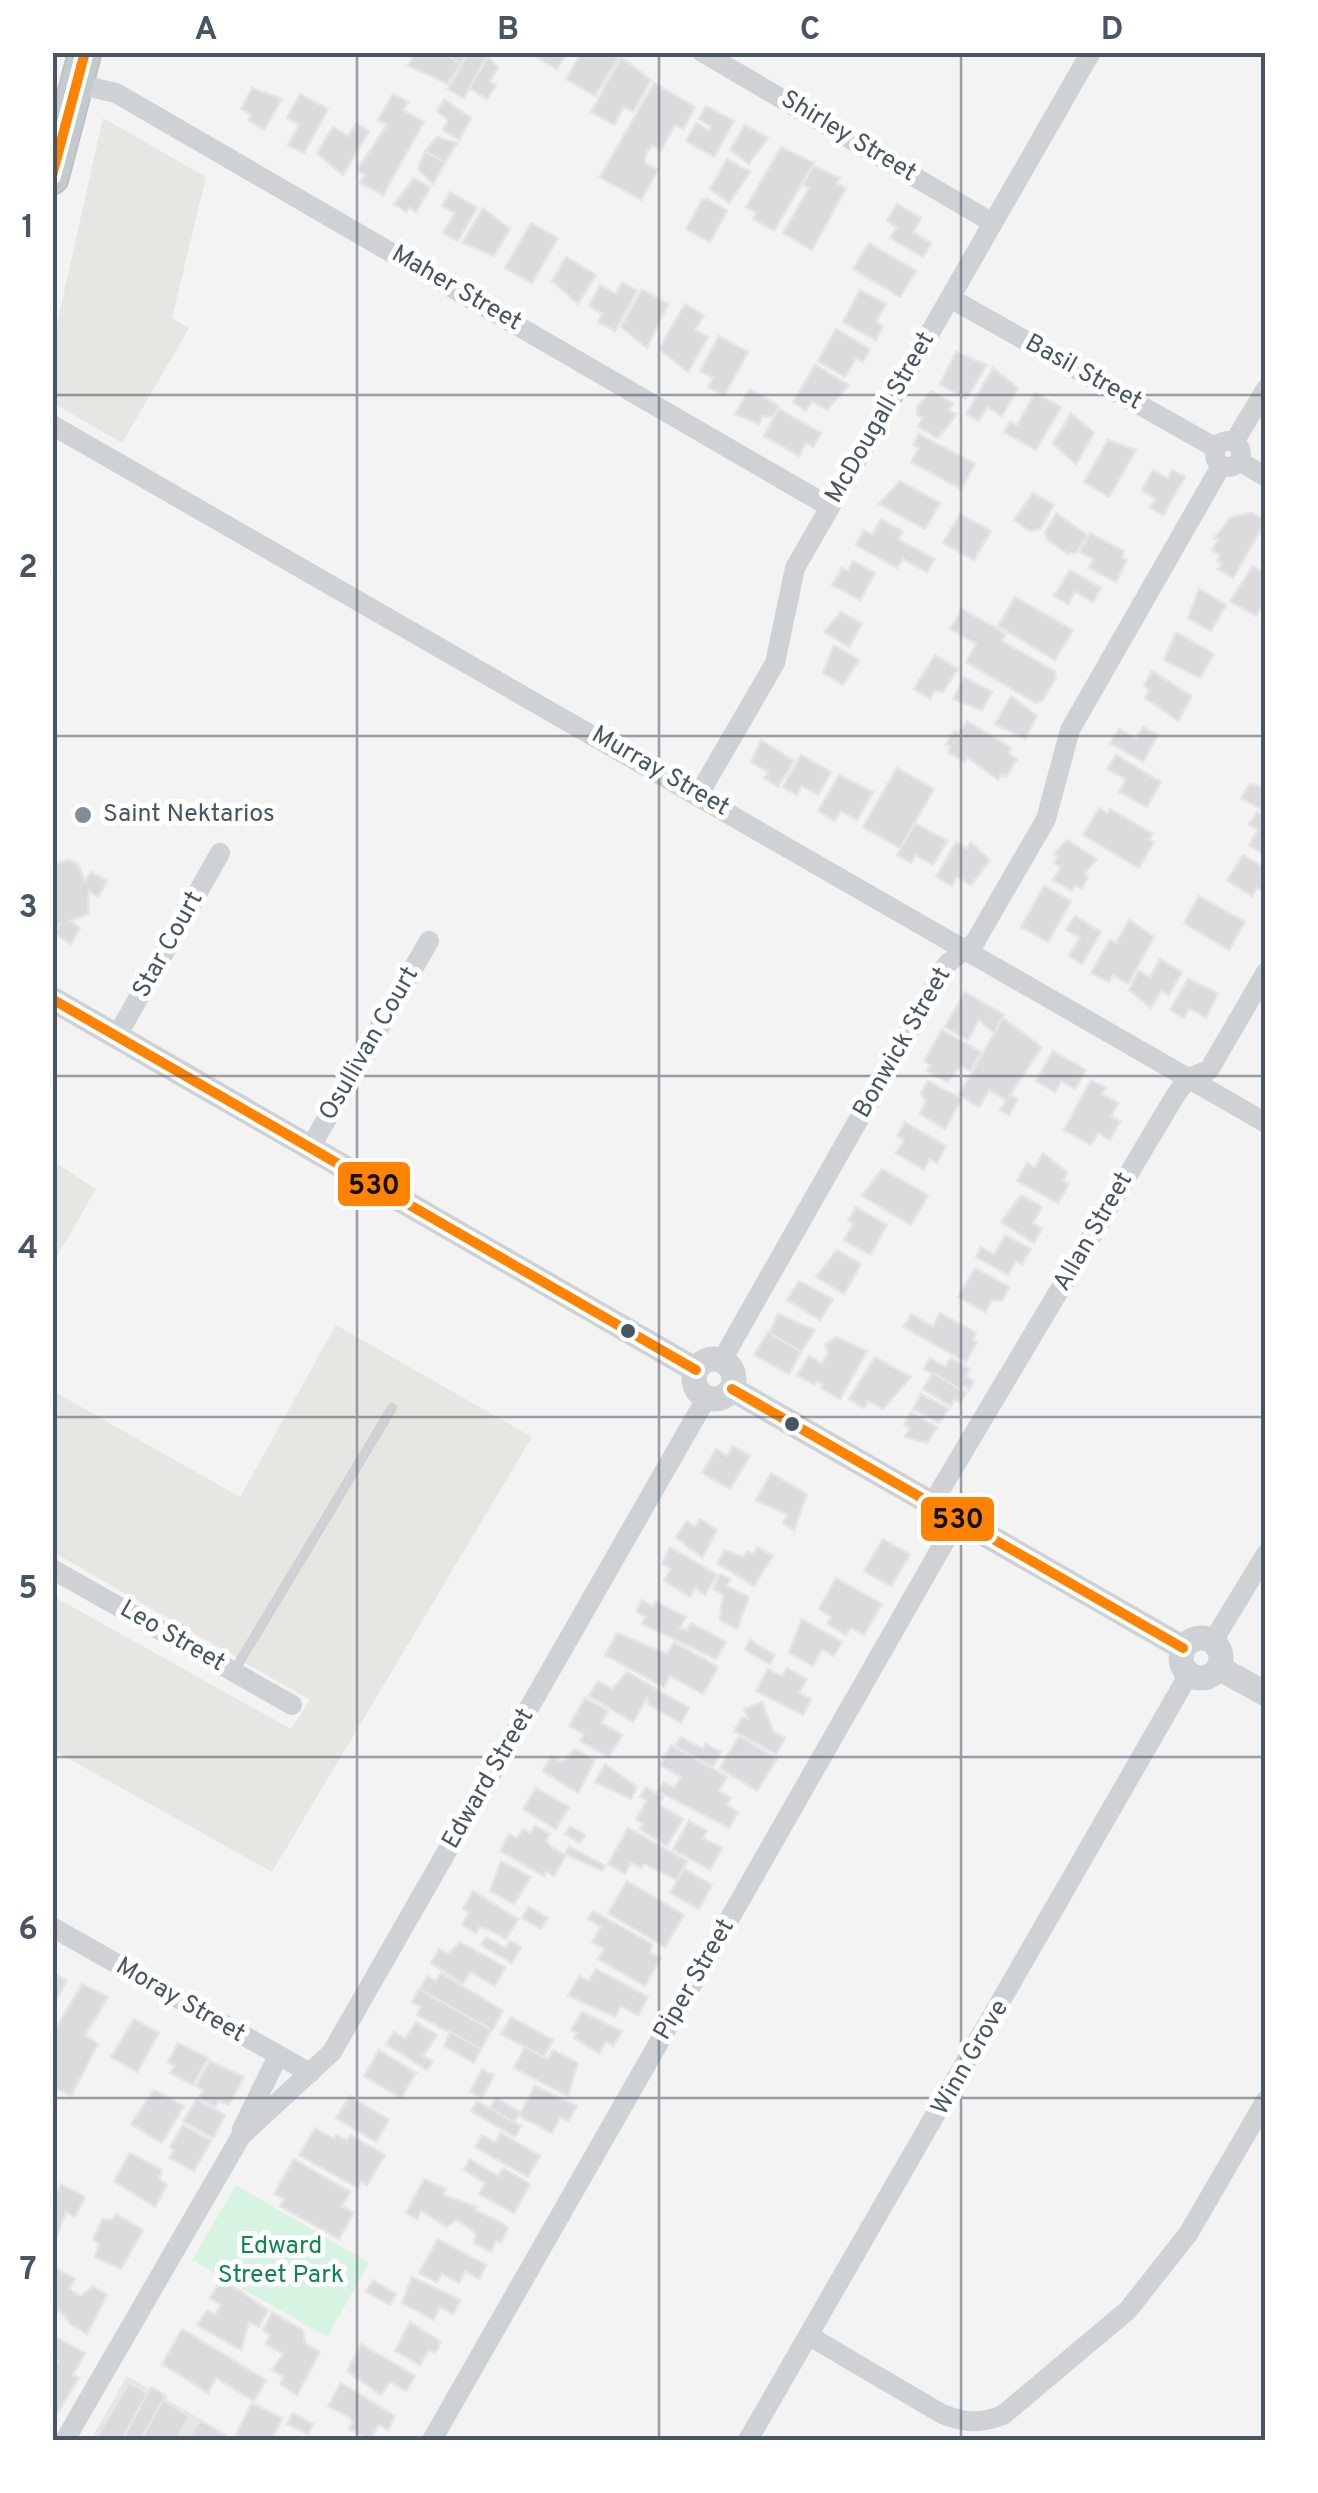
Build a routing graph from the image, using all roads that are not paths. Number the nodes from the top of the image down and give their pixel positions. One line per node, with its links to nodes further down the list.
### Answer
1 (702, 52): 5 (street, Shirley Street)
2 (1091, 52): 5 (street, McDougall Street)
3 (81, 68): 4 (highway); 11 (street, Maher Street)
4 (52, 178)
5 (993, 223): 6 (street, McDougall Street)
6 (950, 298): 9 (street, Basil Street); 11 (street, McDougall Street)
7 (1266, 389): 9 (street, Bonwick Street)
8 (52, 425): 12 (street, Murray Street)
9 (1228, 454): 10 (street, Basil Street); 15 (street, Bonwick Street)
10 (1266, 477)
11 (830, 507): 12 (street, McDougall Street)
12 (699, 794): 15 (street, Murray Street)
13 (220, 854): 18 (street, Star Court)
14 (429, 941): 21 (street, Osullivan Court)
15 (961, 950): 19 (street, Murray Street); 22 (street, Bonwick Street)
16 (1266, 972): 19 (street, Allan Street)
17 (52, 999): 18 (street)
18 (117, 1036): 21 (street)
19 (1188, 1078): 20 (street, Murray Street); 27 (street, Allan Street)
20 (1266, 1123)
21 (310, 1148): 23 (street)
22 (722, 1360): 23 (street); 24 (street)
23 (696, 1370): 25 (street)
24 (732, 1389): 25 (street); 27 (street)
25 (707, 1397): 40 (street, Edward Street)
26 (392, 1408): 34 (lane)
27 (932, 1504): 28 (street)
28 (958, 1520): 32 (street); 45 (street, Piper Street)
29 (1266, 1554): 31 (street)
30 (52, 1569): 34 (street, Leo Street)
31 (1213, 1641): 32 (street); 33 (street)
32 (1184, 1648): 35 (street)
33 (1219, 1668): 35 (street); 36 (street)
34 (234, 1672): 37 (street, Leo Street)
35 (1189, 1674): 43 (street, Winn Grove)
36 (1266, 1694)
37 (292, 1705)
38 (52, 1927): 39 (street, Moray Street)
39 (278, 2056): 40 (street, Moray Street); 42 (street, Edward Street)
40 (310, 2073): 42 (street, Edward Street)
41 (1266, 2100): 43 (street)
42 (241, 2136): 44 (street, Edward Street)
43 (811, 2337): 46 (street, Winn Grove)
44 (66, 2440)
45 (432, 2440)
46 (748, 2440)

